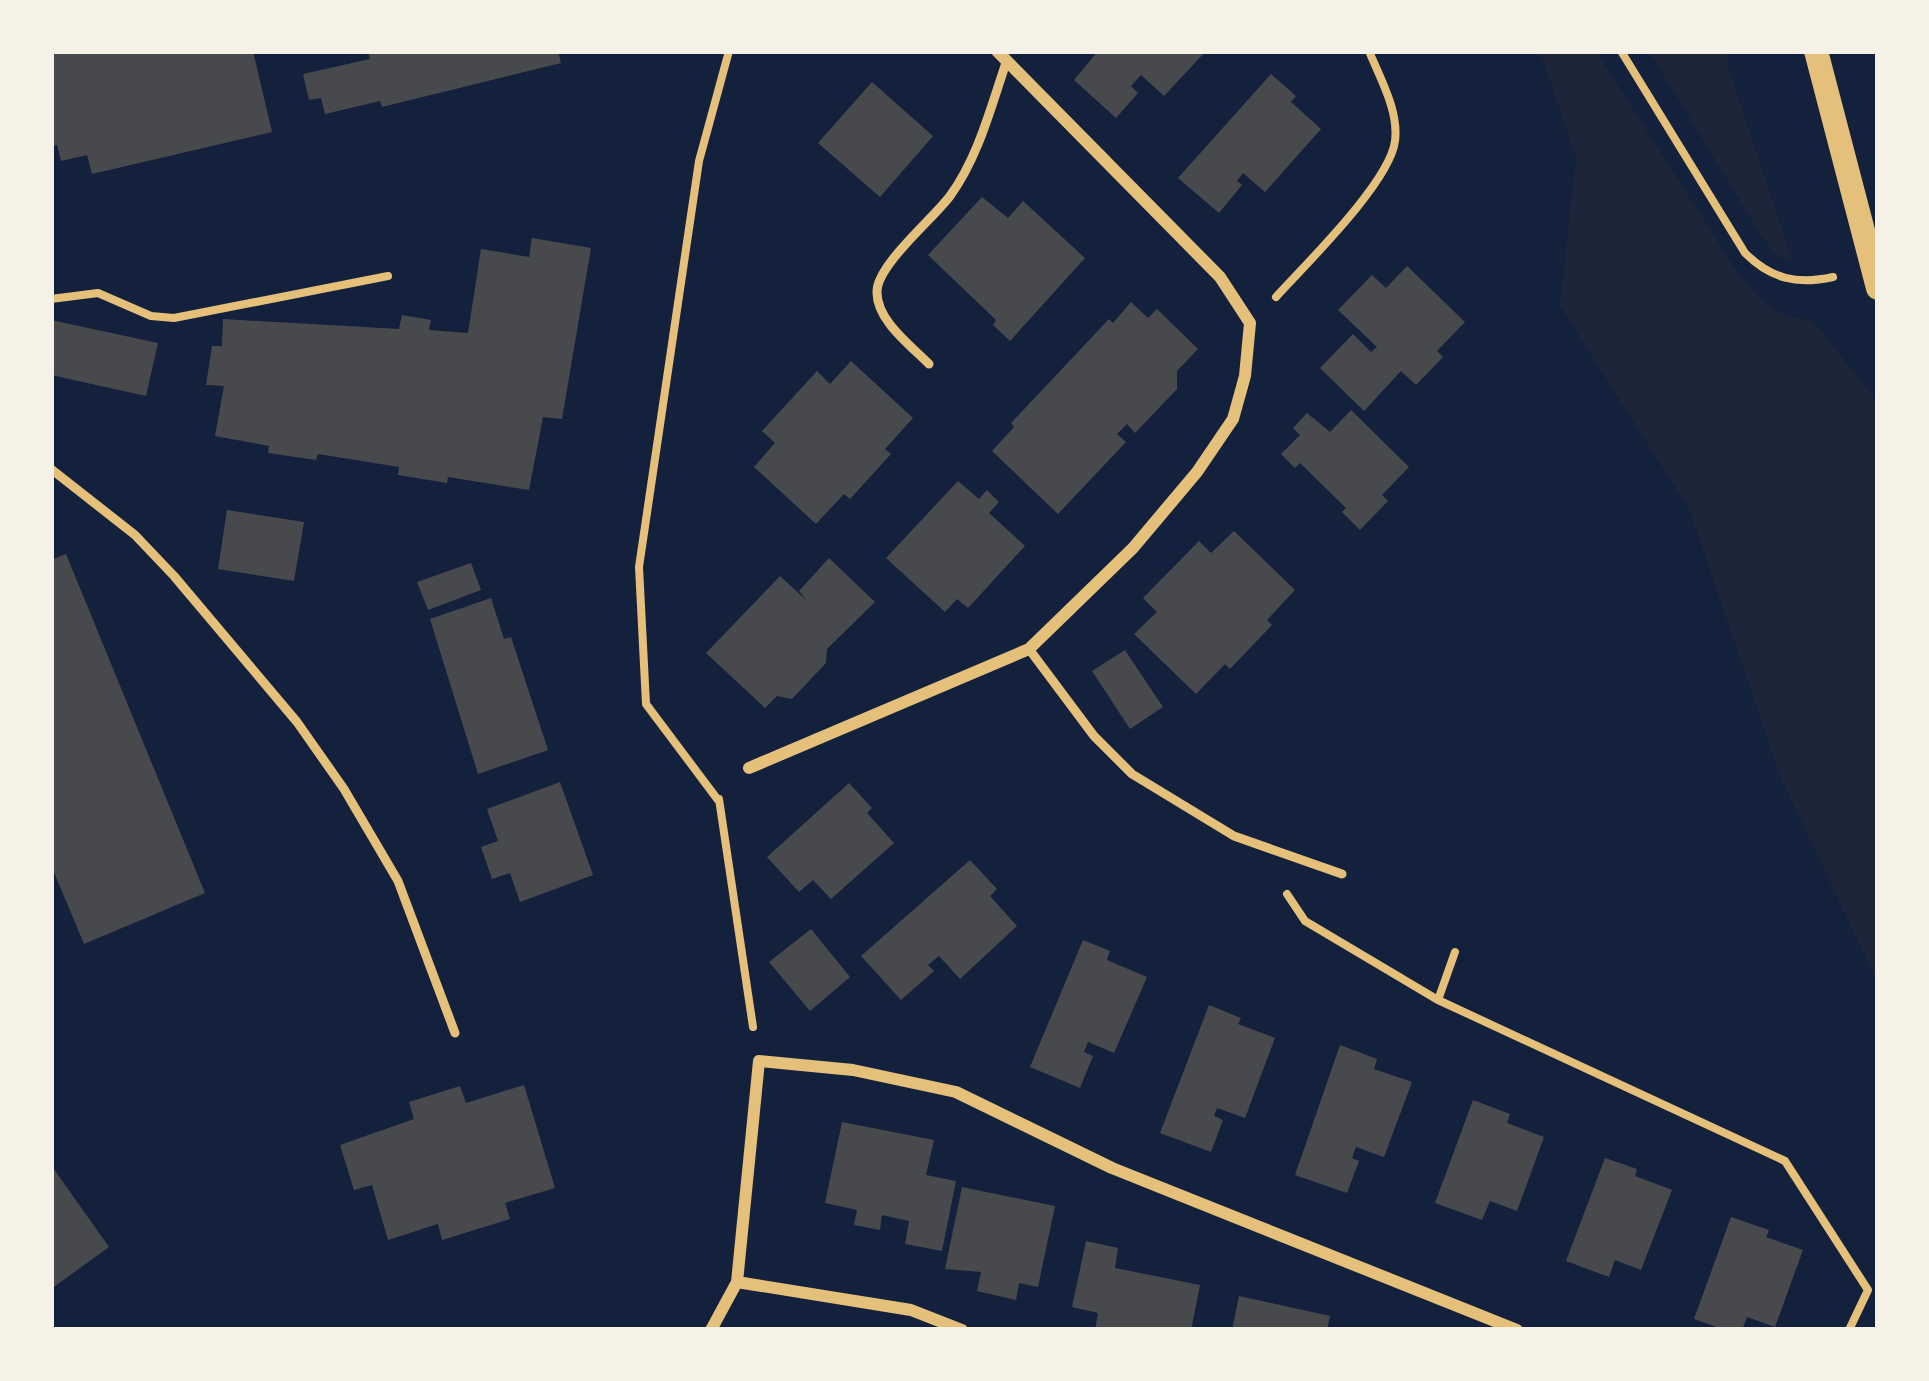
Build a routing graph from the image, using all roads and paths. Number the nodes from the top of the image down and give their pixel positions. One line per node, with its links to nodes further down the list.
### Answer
1 (730, 51): 14 (path)
2 (1369, 51): 9 (path)
3 (1621, 51): 7 (path)
4 (1816, 51): 7 (main road)
5 (1002, 56): 9 (street); 10 (lane)
6 (388, 276): 8 (path)
7 (1875, 278)
8 (51, 299)
9 (1250, 323): 12 (street)
10 (929, 364)
11 (51, 469): 19 (lane)
12 (1029, 649): 13 (street); 15 (lane)
13 (749, 768): 14 (path)
14 (718, 800): 20 (path)
15 (1252, 842): 16 (lane); 18 (path)
16 (1342, 874)
17 (1455, 952): 18 (path)
18 (1438, 1000): 25 (path)
19 (455, 1033)
20 (759, 1061): 21 (street); 24 (street)
21 (737, 1282): 22 (street); 23 (street)
22 (711, 1330)
23 (962, 1330)
24 (1517, 1330)
25 (1850, 1330)

